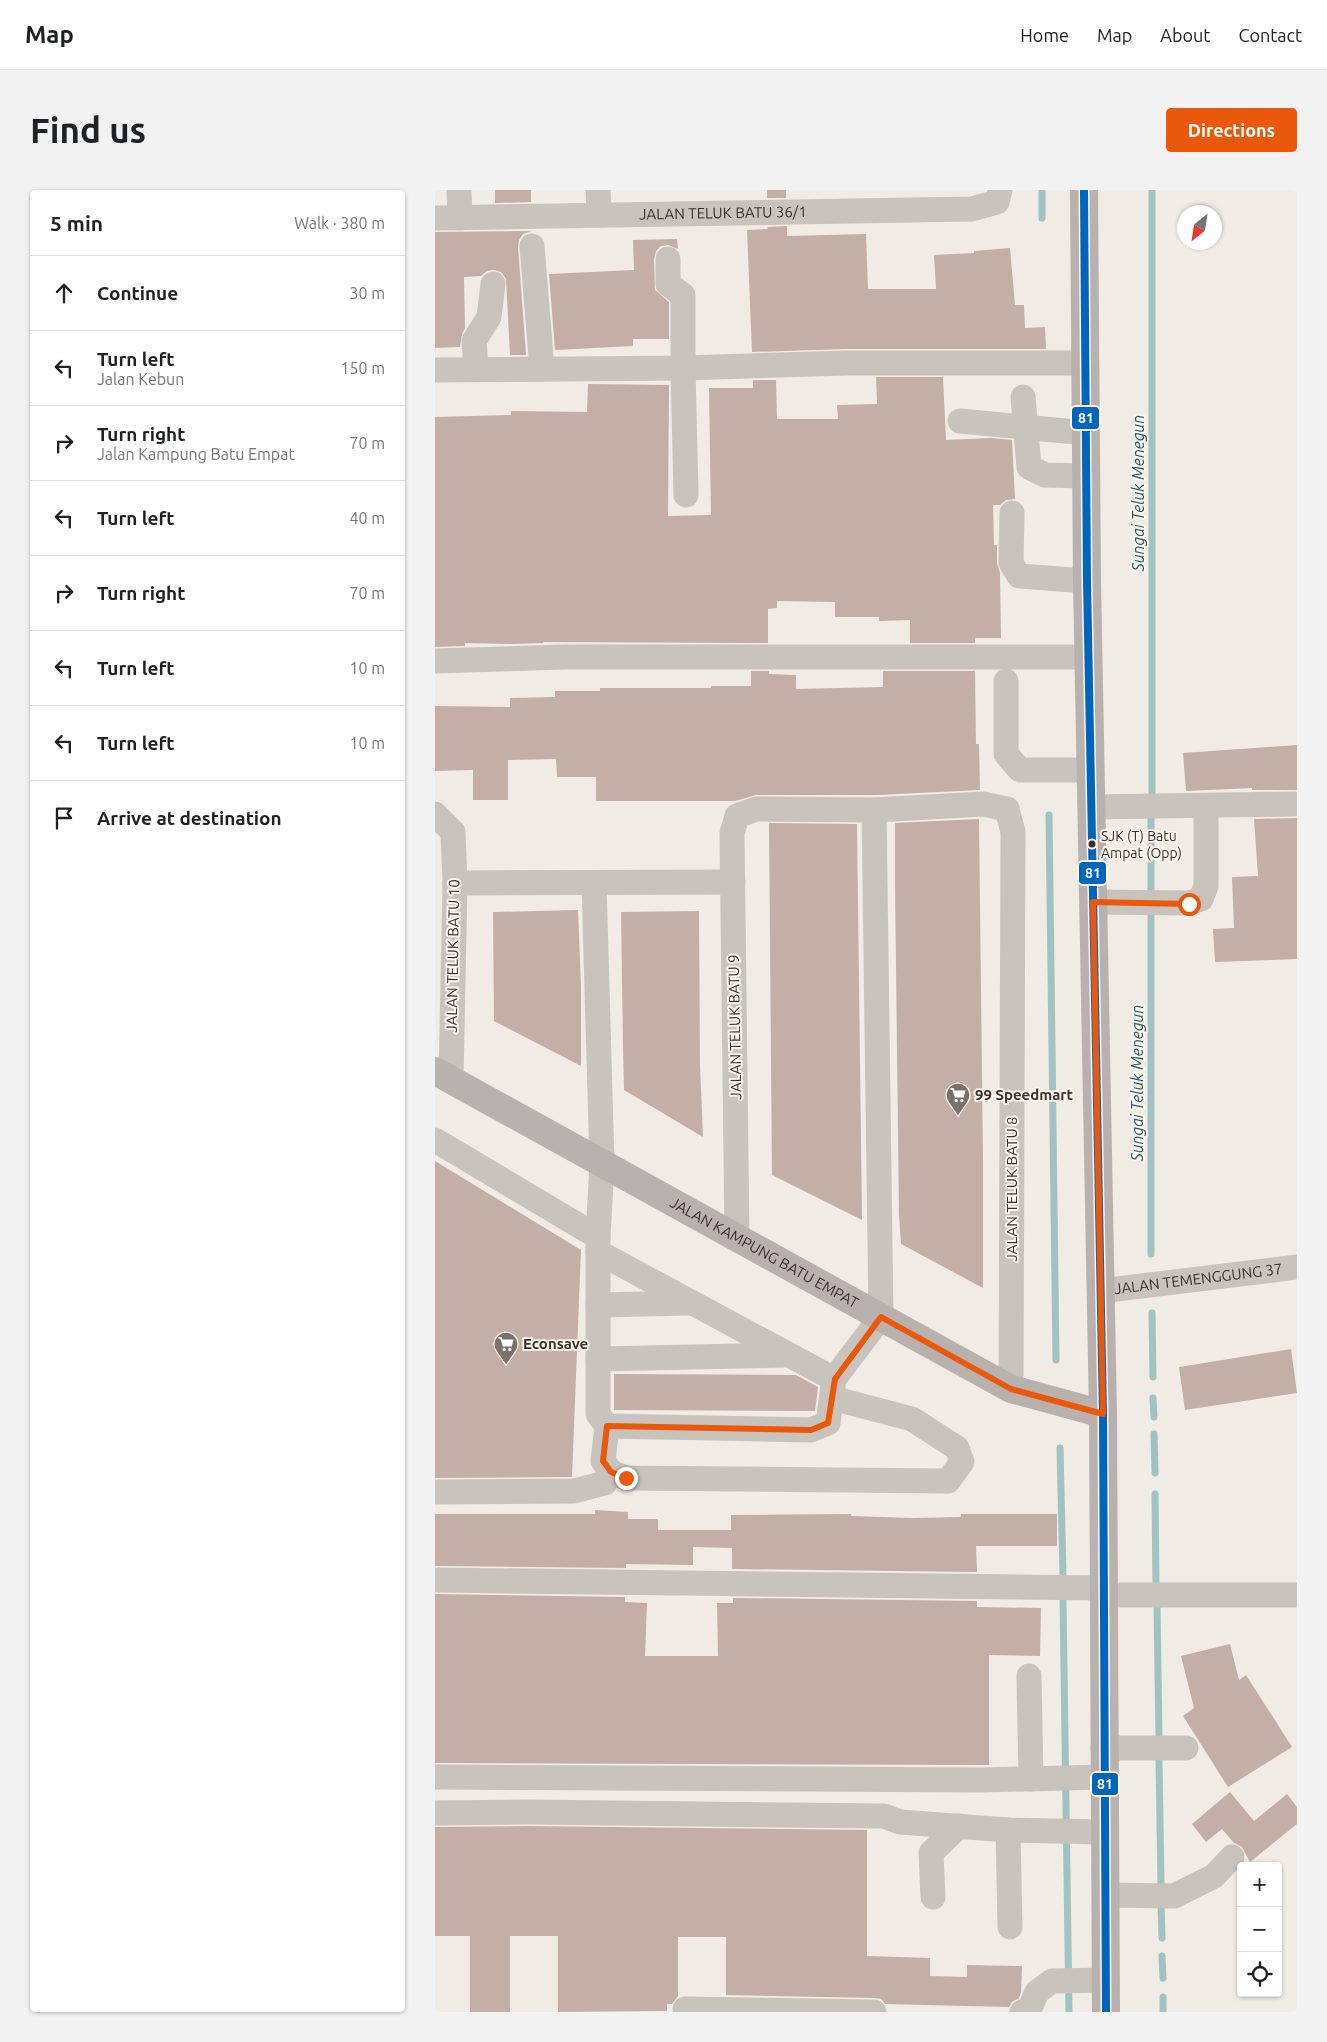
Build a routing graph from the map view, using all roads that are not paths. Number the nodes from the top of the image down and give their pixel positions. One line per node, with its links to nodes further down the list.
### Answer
1 (459, 190): 9 (street)
2 (598, 190): 7 (street)
3 (1000, 190): 5 (street, JALAN TELUK BATU 36/1)
4 (1084, 190): 13 (main road)
5 (880, 200): 6 (street, JALAN TELUK BATU 36/1)
6 (736, 201): 7 (street, JALAN TELUK BATU 36/1)
7 (599, 215): 9 (street, JALAN TELUK BATU 36/1)
8 (435, 218): 9 (street, JALAN TELUK BATU 36/1)
9 (459, 218)
10 (532, 246): 16 (street)
11 (668, 258): 15 (street)
12 (493, 284): 14 (street)
13 (1085, 363): 15 (street); 21 (main road)
14 (476, 368): 16 (street); 17 (street)
15 (683, 368): 16 (street); 23 (street)
16 (541, 369)
17 (435, 370)
18 (1023, 397): 20 (street)
19 (960, 421): 20 (street)
20 (1025, 427): 21 (street); 22 (street)
21 (1086, 433): 22 (main road)
22 (1085, 476): 25 (main road)
23 (686, 495)
24 (1012, 513): 25 (street)
25 (1087, 580): 26 (main road)
26 (1088, 657): 27 (street); 29 (main road)
27 (435, 661)
28 (1005, 681): 29 (street)
29 (1090, 770): 31 (main road)
30 (1297, 804): 32 (street)
31 (1091, 807): 32 (street); 38 (main road)
32 (1206, 807): 38 (street)
33 (874, 810): 35 (street, JALAN TELUK BATU 9); 48 (street); 52 (street, JALAN TELUK BATU 8)
34 (435, 814): 36 (street, JALAN TELUK BATU 10)
35 (733, 882): 37 (street); 42 (street, JALAN TELUK BATU 9)
36 (455, 883): 37 (street); 39 (street, JALAN TELUK BATU 10)
37 (594, 883): 41 (street)
38 (1093, 902): 45 (main road)
39 (443, 1075): 41 (main road, JALAN KAMPUNG BATU EMPAT)
40 (435, 1140): 43 (street)
41 (602, 1164): 42 (main road, JALAN KAMPUNG BATU EMPAT); 43 (street)
42 (737, 1238): 48 (main road, JALAN KAMPUNG BATU EMPAT)
43 (598, 1245): 46 (street); 47 (street)
44 (1297, 1267): 45 (street, JALAN TEMENGGUNG 37)
45 (1100, 1291): 53 (main road)
46 (693, 1303): 47 (street); 49 (street)
47 (598, 1305): 50 (street)
48 (881, 1317): 51 (street); 52 (main road, JALAN KAMPUNG BATU EMPAT)
49 (789, 1355): 50 (street); 51 (street)
50 (598, 1359): 54 (street)
51 (833, 1388): 54 (street); 55 (street)
52 (1011, 1389): 53 (main road, JALAN KAMPUNG BATU EMPAT)
53 (1103, 1414): 58 (main road)
54 (607, 1426): 55 (street)
55 (611, 1472): 56 (street)
56 (435, 1492)
57 (435, 1580): 58 (street)
58 (1103, 1592): 59 (street); 61 (main road)
59 (1297, 1595)
60 (1029, 1676): 65 (street)
61 (1103, 1748): 62 (street); 64 (main road)
62 (1186, 1748)
63 (435, 1776): 65 (street)
64 (1103, 1777): 65 (street); 69 (main road)
65 (1031, 1779)
66 (435, 1813): 67 (street)
67 (959, 1826): 68 (street); 72 (street)
68 (1008, 1830): 69 (street); 73 (street)
69 (1105, 1832): 71 (main road)
70 (1232, 1857): 71 (street)
71 (1106, 1895): 74 (main road)
72 (933, 1897)
73 (1010, 1927)
74 (1106, 1980): 77 (street); 78 (main road)
75 (685, 2009): 76 (street)
76 (874, 2012)
77 (1022, 2012)
78 (1106, 2012)

